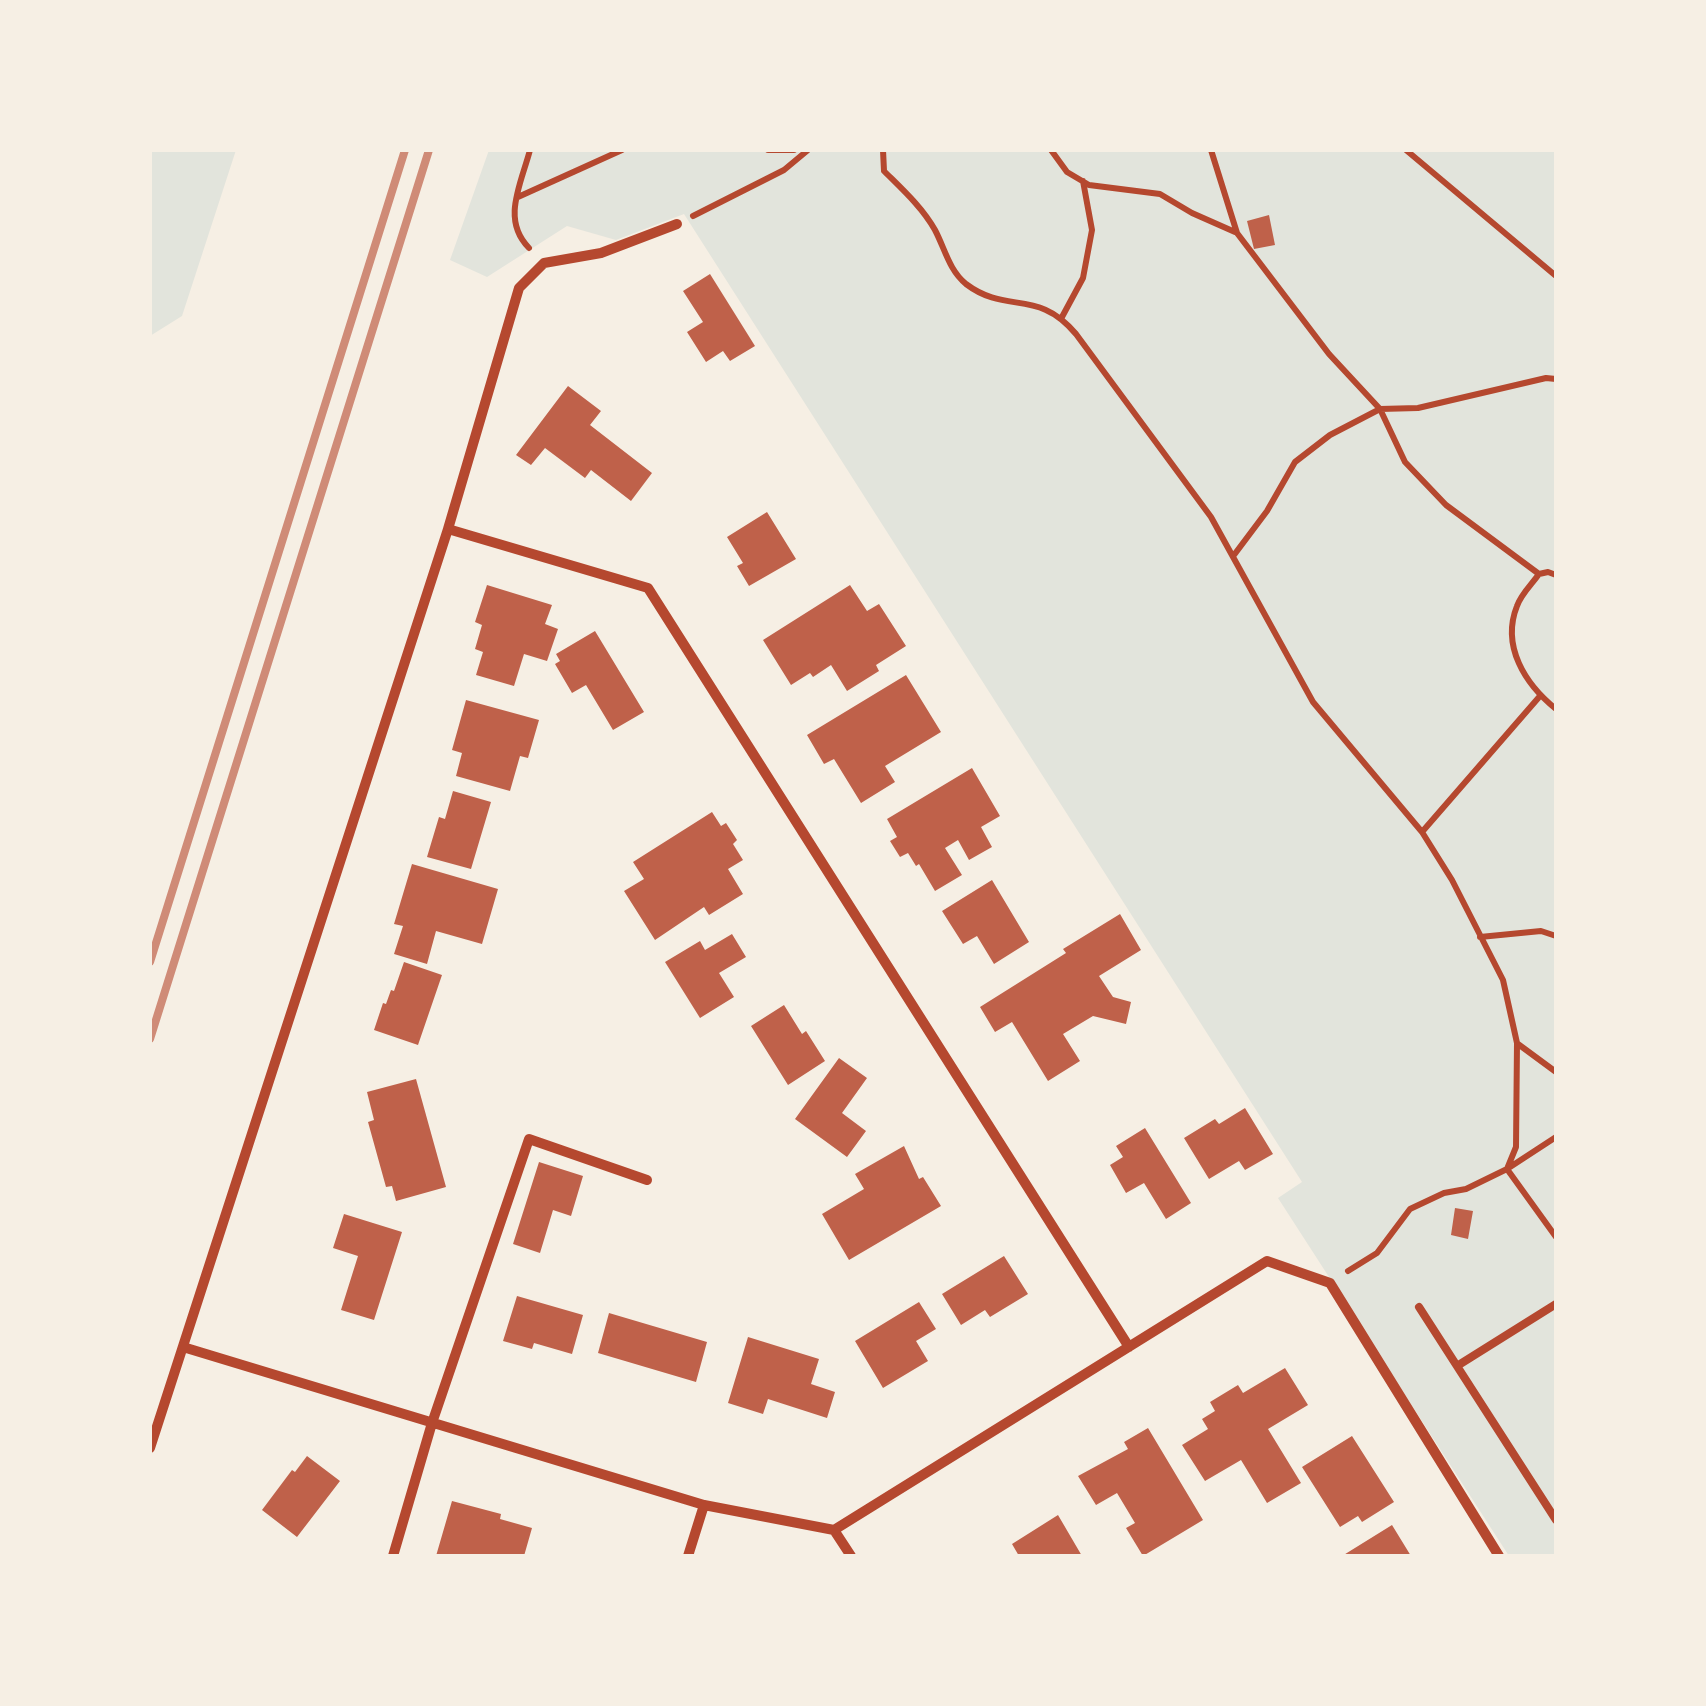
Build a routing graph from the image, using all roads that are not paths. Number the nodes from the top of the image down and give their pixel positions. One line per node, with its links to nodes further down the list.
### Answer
1 (677, 224): 2 (street)
2 (448, 529): 6 (street); 7 (street)
3 (647, 1180): 9 (street)
4 (1556, 1304): 8 (lane)
5 (1419, 1306): 8 (lane)
6 (183, 1347): 9 (street); 10 (street)
7 (1129, 1347): 13 (street); 17 (street)
8 (1457, 1366): 12 (lane)
9 (432, 1423): 11 (street); 14 (street)
10 (150, 1448)
11 (704, 1505): 13 (street); 15 (street)
12 (1556, 1520)
13 (834, 1530): 16 (street)
14 (393, 1556)
15 (688, 1556)
16 (851, 1556)
17 (1500, 1556)

